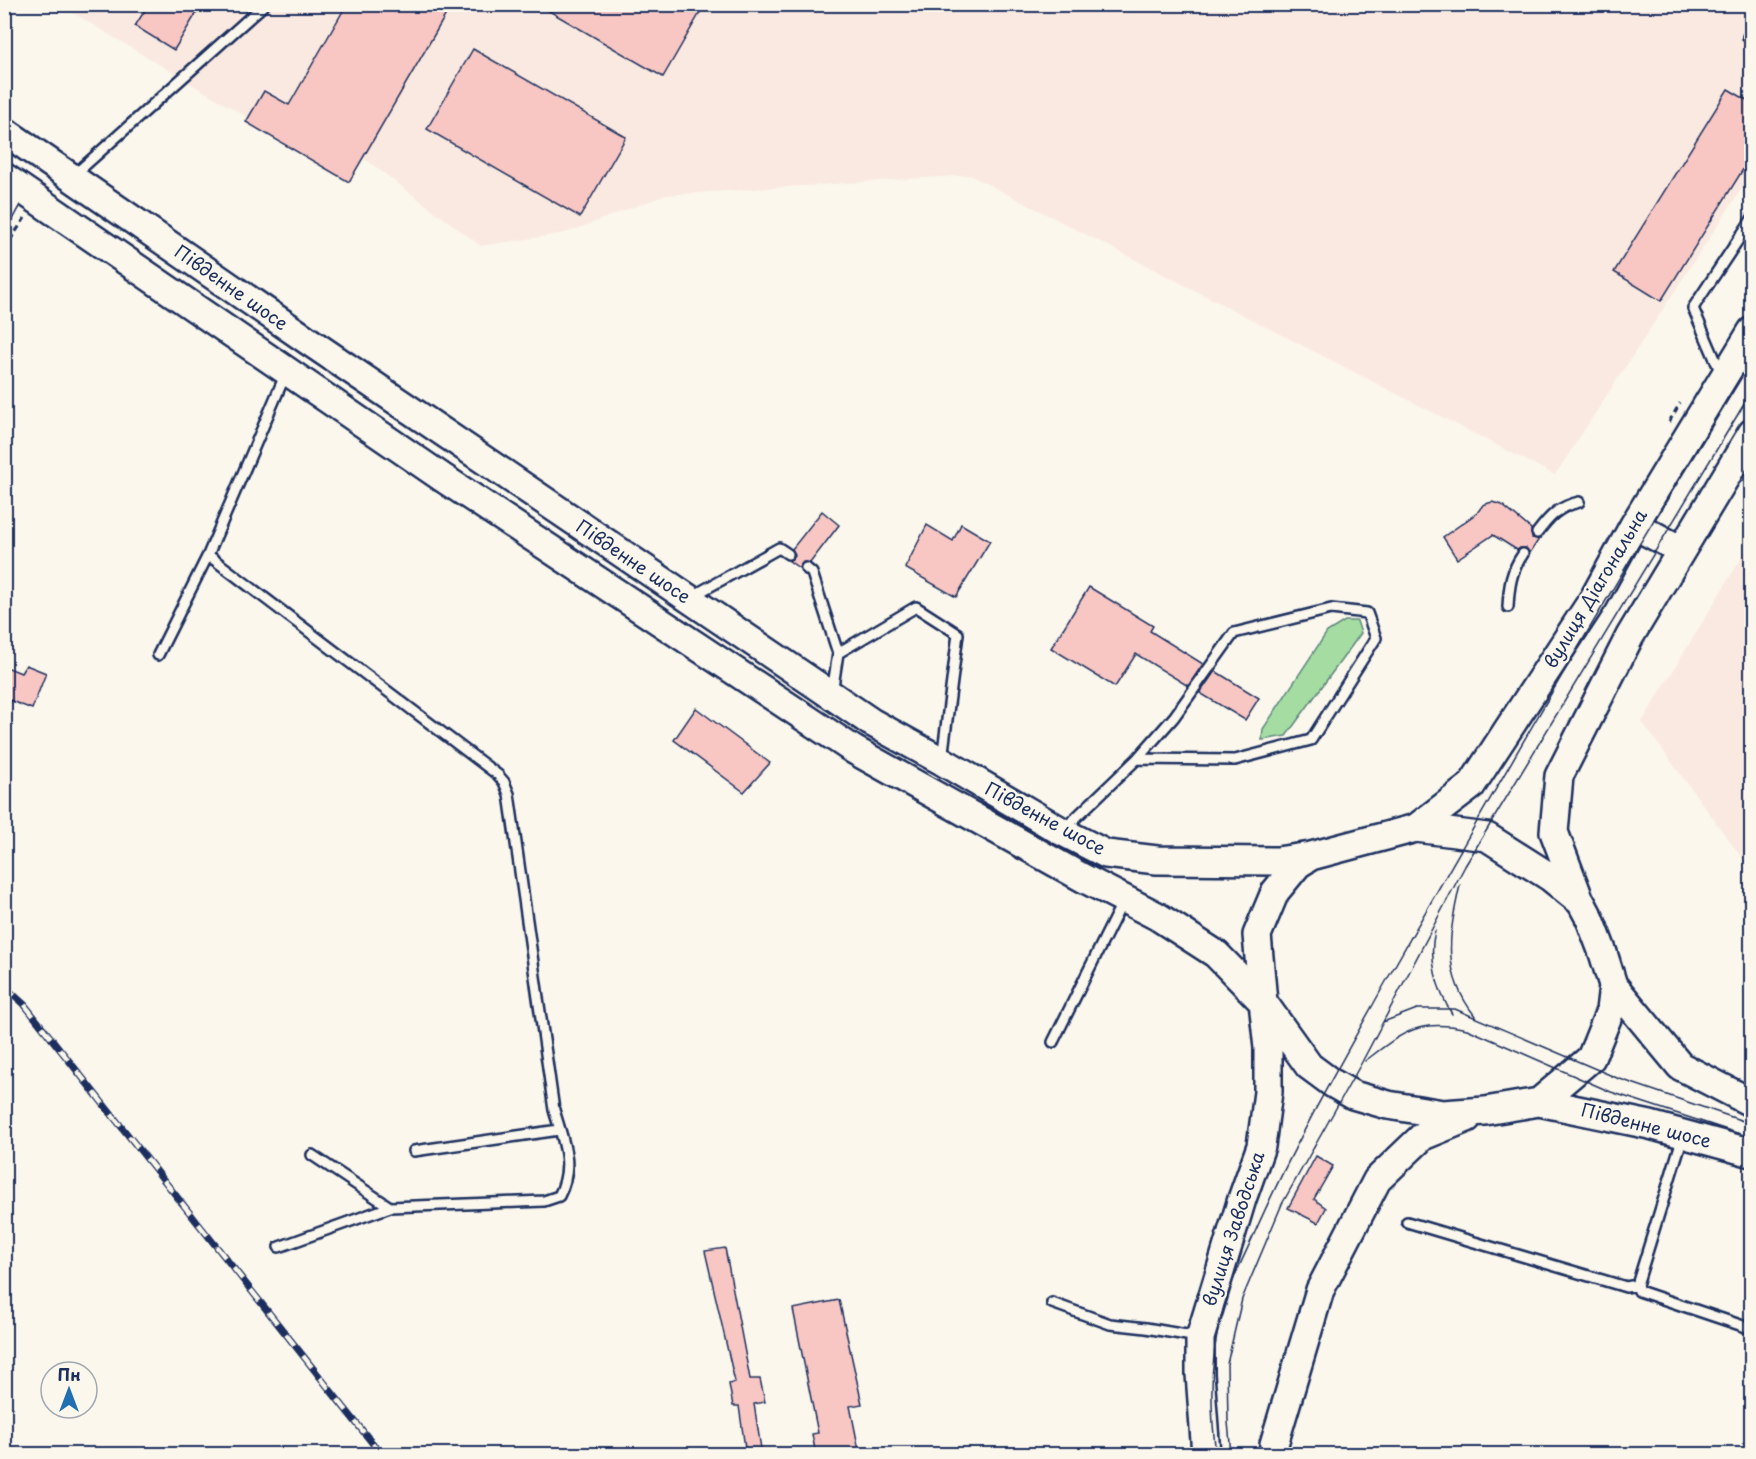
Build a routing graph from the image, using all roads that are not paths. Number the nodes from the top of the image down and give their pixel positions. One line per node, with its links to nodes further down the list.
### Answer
1 (265, 4): 3 (lane)
2 (4, 131): 3 (main road, Південне шосе)
3 (79, 183): 6 (main road); 12 (main road, Південне шосе)
4 (13, 184): 6 (main road, Південне шосе); 7 (lane)
5 (1752, 219): 10 (lane)
6 (68, 221): 9 (main road, Південне шосе)
7 (4, 222)
8 (1752, 331): 10 (main road, вулиця Діагональна)
9 (287, 371): 13 (main road, Південне шосе); 20 (lane)
10 (1723, 378): 15 (main road, вулиця Діагональна)
11 (1752, 433): 17 (main road)
12 (467, 449): 13 (main road); 22 (main road, Південне шосе)
13 (443, 478): 32 (main road, Південне шосе)
14 (1579, 502): 16 (lane)
15 (1635, 525): 17 (main road); 29 (main road, вулиця Діагональна)
16 (1537, 534)
17 (1681, 550): 33 (main road)
18 (788, 554): 22 (lane)
19 (1523, 554): 23 (lane)
20 (207, 555): 25 (lane); 40 (lane)
21 (806, 568): 24 (lane)
22 (688, 599): 26 (main road, Південне шосе)
23 (1508, 607)
24 (838, 654): 26 (lane); 28 (lane)
25 (158, 655)
26 (832, 696): 28 (main road, Південне шосе)
27 (1137, 759): 27 (lane); 30 (lane)
28 (942, 761): 30 (main road, Південне шосе)
29 (1416, 828): 31 (main road, Південне шосе); 33 (main road)
30 (1061, 831): 31 (main road, Південне шосе)
31 (1311, 856): 35 (main road, вулиця Заводська)
32 (1124, 899): 35 (main road, Південне шосе); 36 (lane)
33 (1581, 902): 34 (main road)
34 (1613, 985): 37 (main road); 38 (main road)
35 (1263, 1002): 39 (main road, Південне шосе); 51 (main road, вулиця Заводська)
36 (1053, 1042)
37 (1539, 1102): 39 (main road); 41 (main road, Південне шосе)
38 (1752, 1103)
39 (1485, 1111): 53 (main road)
40 (559, 1130): 42 (lane); 45 (lane)
41 (1684, 1134): 43 (main road, Південне шосе); 48 (lane)
42 (414, 1151)
43 (1752, 1153)
44 (312, 1155): 45 (lane)
45 (390, 1208): 47 (lane)
46 (1407, 1222): 48 (lane)
47 (279, 1247)
48 (1637, 1285): 50 (lane)
49 (1052, 1303): 51 (lane)
50 (1752, 1329)
51 (1200, 1338): 52 (main road, вулиця Заводська)
52 (1206, 1455)
53 (1273, 1455)

